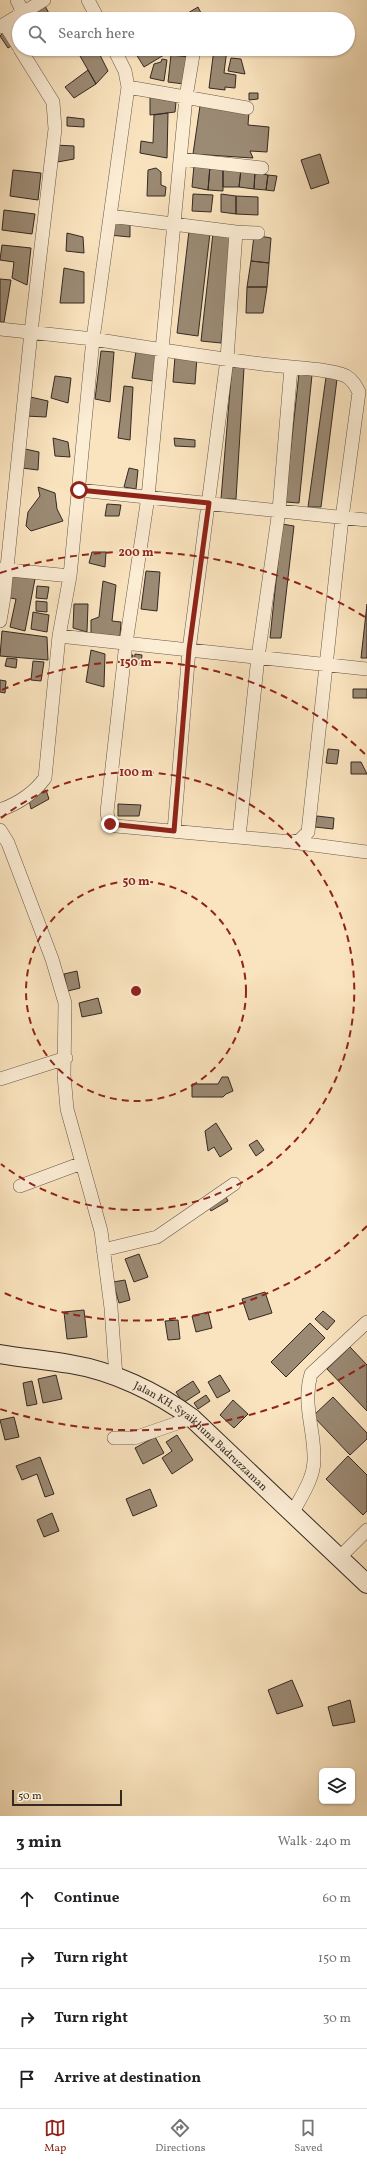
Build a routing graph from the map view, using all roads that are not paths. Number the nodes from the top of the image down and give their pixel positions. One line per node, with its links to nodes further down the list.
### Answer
1 (17, 0): 4 (street)
2 (44, 0): 5 (street)
3 (88, 0): 6 (street)
4 (23, 12)
5 (26, 12)
6 (94, 12)
7 (12, 20): 8 (street)
8 (2, 26): 9 (street)
9 (12, 38)
10 (25, 56): 23 (street)
11 (118, 56): 13 (street)
12 (193, 56): 14 (street)
13 (128, 87): 14 (street); 18 (street)
14 (186, 97): 15 (street); 16 (street)
15 (246, 108)
16 (180, 159): 17 (street); 19 (street)
17 (262, 168)
18 (110, 216): 19 (street); 24 (street)
19 (175, 224): 20 (street); 25 (street)
20 (236, 232): 21 (street); 26 (street)
21 (258, 233)
22 (0, 329): 23 (street)
23 (31, 332): 24 (street); 34 (street)
24 (93, 340): 25 (street); 28 (street)
25 (161, 349): 26 (street); 29 (street)
26 (227, 359): 27 (street); 30 (street)
27 (291, 368): 31 (street); 32 (street)
28 (79, 490): 29 (street); 35 (street)
29 (148, 497): 30 (street); 38 (street)
30 (209, 503): 31 (street); 39 (street)
31 (279, 510): 32 (street); 40 (street)
32 (342, 518): 33 (street); 41 (street)
33 (367, 520)
34 (3, 570): 35 (street); 36 (street)
35 (70, 576): 37 (street)
36 (0, 621)
37 (60, 636): 38 (street); 43 (street)
38 (126, 643): 39 (street); 44 (street)
39 (189, 650): 40 (street); 44 (street)
40 (258, 657): 41 (street); 46 (street)
41 (327, 665): 42 (street); 47 (street)
42 (367, 669)
43 (0, 810)
44 (174, 831): 46 (street)
45 (2, 834): 48 (street); 50 (street)
46 (238, 837): 47 (street)
47 (292, 842): 49 (street)
48 (0, 850)
49 (367, 852)
50 (66, 1058): 51 (street); 52 (street)
51 (0, 1079)
52 (82, 1163): 54 (street); 55 (street)
53 (234, 1184): 55 (street)
54 (20, 1186)
55 (103, 1250): 58 (street)
56 (367, 1322): 61 (street)
57 (0, 1354): 58 (main road, Jalan KH. Syaikhuna Badruzzaman)
58 (116, 1377): 59 (main road, Jalan KH. Syaikhuna Badruzzaman)
59 (192, 1418): 60 (street); 61 (main road, Jalan KH. Syaikhuna Badruzzaman)
60 (114, 1438)
61 (292, 1514): 63 (main road, Jalan KH. Syaikhuna Badruzzaman)
62 (367, 1530): 63 (street)
63 (339, 1558): 64 (main road, Jalan KH. Syaikhuna Badruzzaman)
64 (367, 1584)

